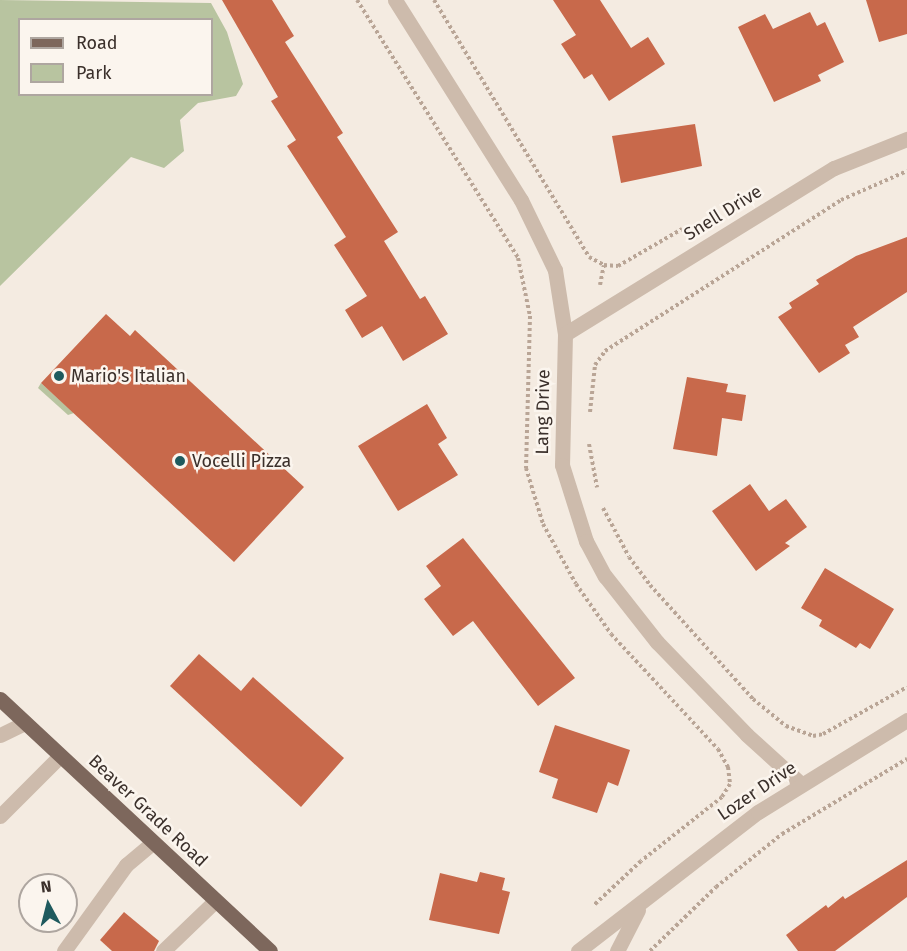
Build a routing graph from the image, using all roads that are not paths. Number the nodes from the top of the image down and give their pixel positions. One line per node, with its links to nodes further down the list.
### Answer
1 (395, 0): 3 (street, Lang Drive)
2 (907, 139): 3 (street, Snell Drive)
3 (566, 334): 9 (street, Lang Drive)
4 (0, 699): 6 (main road, Beaver Grade Road)
5 (907, 720): 9 (street, Lozer Drive)
6 (25, 723): 7 (street); 8 (main road, Beaver Grade Road)
7 (0, 735)
8 (60, 756): 10 (street); 11 (main road, Beaver Grade Road)
9 (801, 784): 13 (street, Lozer Drive)
10 (0, 816)
11 (153, 842): 12 (main road, Beaver Grade Road); 14 (street)
12 (215, 901): 15 (street); 16 (main road, Beaver Grade Road)
13 (639, 907): 17 (street, Lozer Drive); 18 (street, Lozer Drive)
14 (64, 951)
15 (163, 951)
16 (270, 951)
17 (578, 951)
18 (617, 951)

